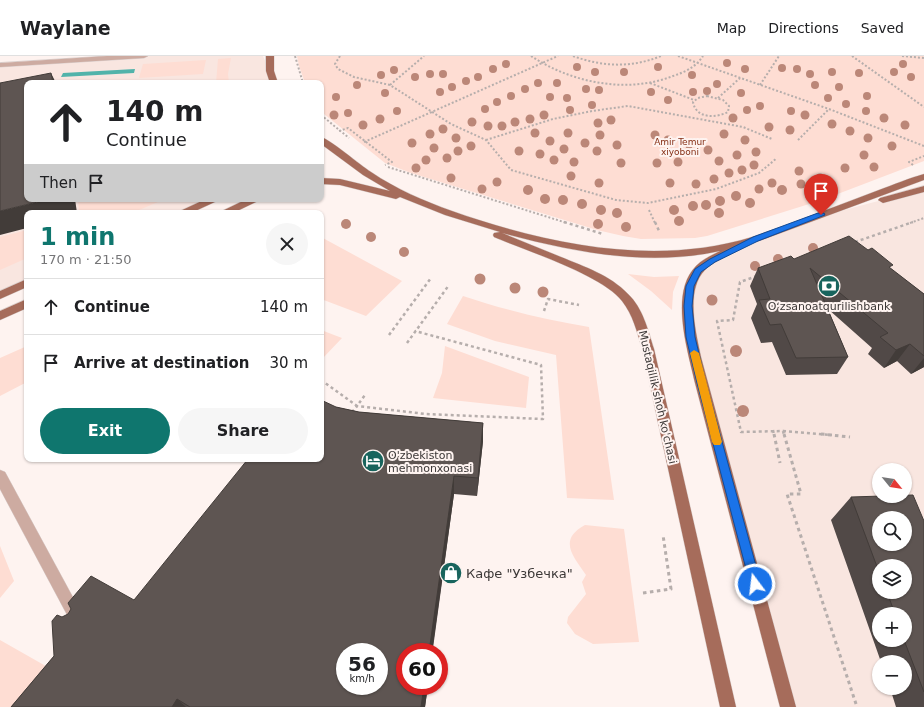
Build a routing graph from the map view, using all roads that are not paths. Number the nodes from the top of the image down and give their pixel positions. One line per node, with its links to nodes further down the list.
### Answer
1 (144, 56): 3 (street)
2 (270, 56): 5 (main road)
3 (110, 57): 4 (street)
4 (0, 65)
5 (273, 80)
6 (324, 142): 12 (main road)
7 (924, 177): 16 (main road)
8 (324, 181): 12 (main road)
9 (924, 189): 16 (main road)
10 (207, 202): 14 (main road)
11 (248, 202): 15 (main road)
12 (420, 202): 13 (main road)
13 (434, 208): 17 (main road); 24 (main road, Mustaqillik shoh ko'chasi)
14 (190, 210)
15 (231, 210)
16 (806, 220): 17 (main road)
17 (755, 239): 25 (main road)
18 (24, 284): 19 (main road)
19 (0, 296)
20 (24, 305): 21 (main road)
21 (0, 316)
22 (0, 476): 23 (street)
23 (78, 622)
24 (728, 707)
25 (788, 707)

